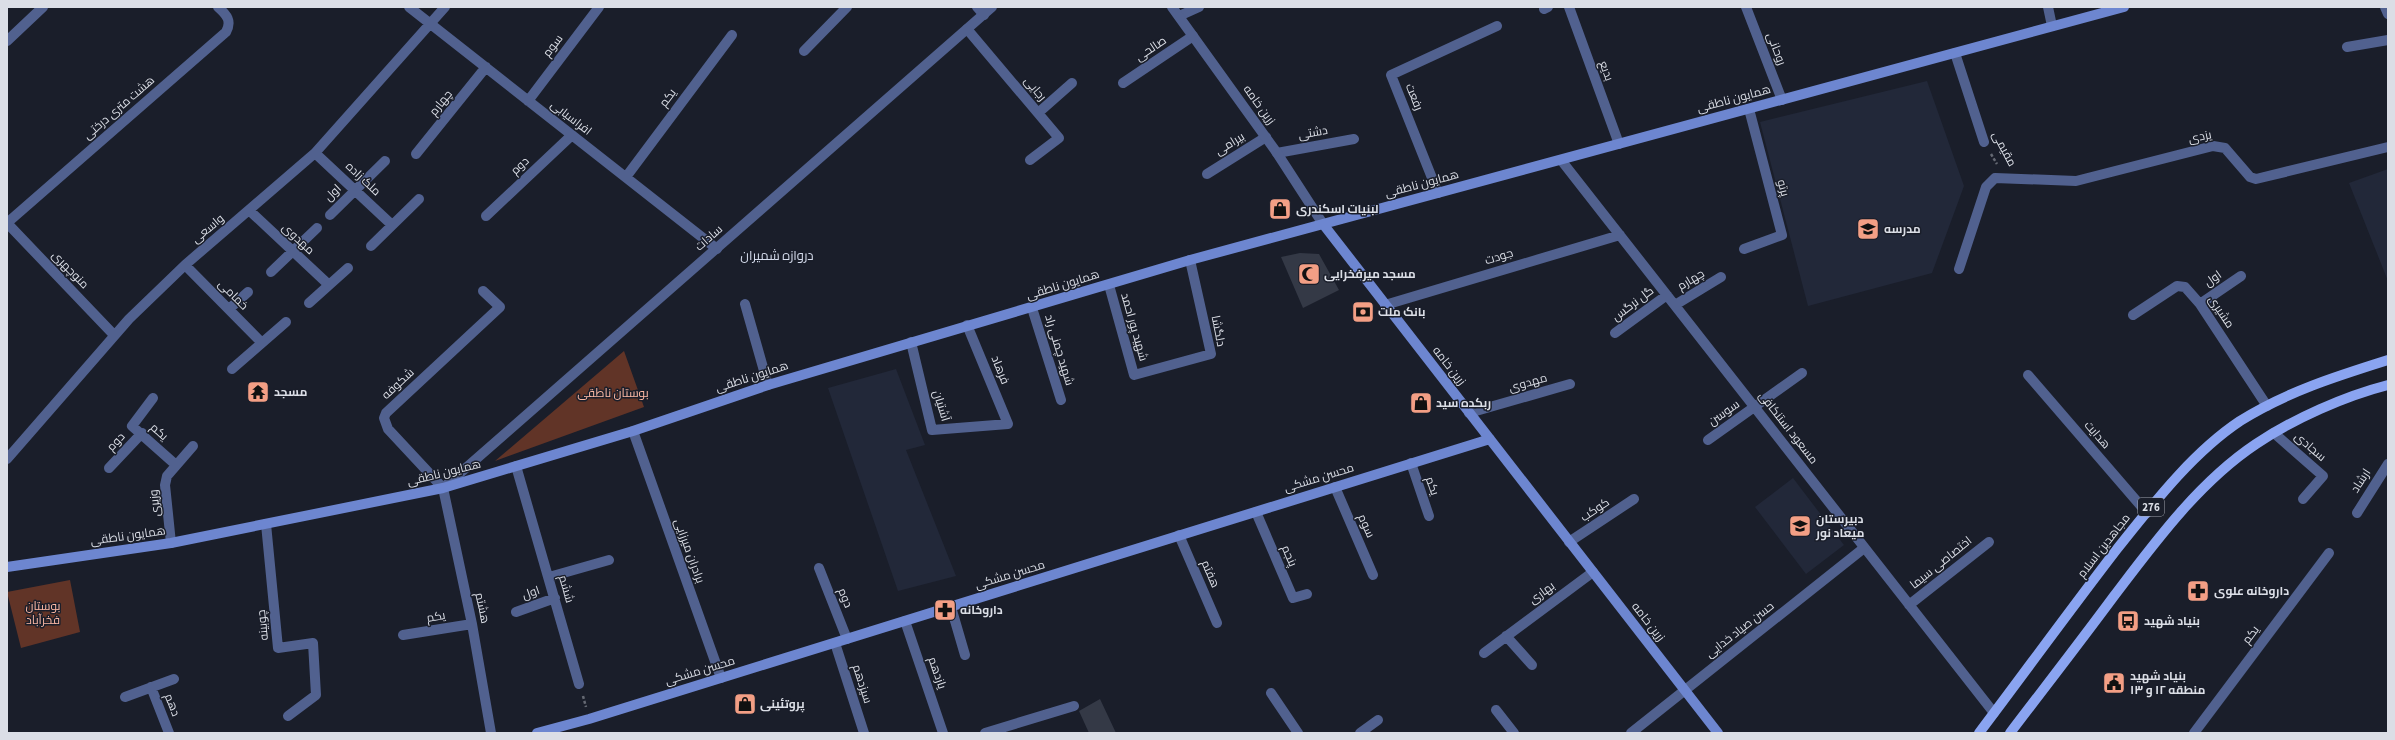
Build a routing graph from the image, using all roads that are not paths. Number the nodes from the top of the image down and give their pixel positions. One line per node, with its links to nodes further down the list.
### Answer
1 (43, 7): 25 (street)
2 (218, 7): 57 (street, هشت متری درختی)
3 (409, 7): 18 (street, افراسیابی)
4 (445, 7): 18 (street, واسعی)
5 (599, 7): 33 (street, سوم)
6 (848, 7): 27 (street)
7 (992, 7): 15 (street, سادات)
8 (1172, 7): 17 (street, زرین خامه)
9 (1198, 7): 17 (street)
10 (1569, 7): 40 (street, بدیع)
11 (1746, 7): 32 (street, روحانی)
12 (2048, 7): 20 (street)
13 (2124, 7): 20 (main road, همایون ناطقی)
14 (2385, 7): 16 (street)
15 (980, 11): 21 (street, سادات)
16 (2388, 14)
17 (1179, 16): 23 (street, زرین خامه)
18 (431, 24): 29 (street, افراسیابی); 42 (street, واسعی)
19 (1497, 26): 52 (street, رفعت)
20 (2052, 26): 28 (main road, همایون ناطقی)
21 (967, 29): 35 (street, رجایی); 63 (street, سادات)
22 (732, 35): 49 (street, یکم)
23 (1193, 36): 31 (street, صالحی); 37 (street, زرین خامه)
24 (2388, 40): 26 (street)
25 (7, 41)
26 (2346, 47)
27 (804, 51)
28 (1955, 53): 32 (main road, همایون ناطقی); 39 (street, مقیمی)
29 (486, 68): 33 (street, افراسیابی); 44 (street, چهارم)
30 (1072, 83): 35 (street)
31 (1123, 83)
32 (1782, 100): 34 (main road, همایون ناطقی)
33 (528, 101): 36 (street, افراسیابی)
34 (1749, 109): 40 (main road, همایون ناطقی); 64 (street, پرتو)
35 (1038, 113): 45 (street, رجایی)
36 (572, 136): 49 (street, افراسیابی); 56 (street, دوم)
37 (1266, 137): 43 (street, زرین خامه); 48 (street, بیرامی)
38 (1354, 139): 43 (street, دشتی)
39 (1984, 142)
40 (1619, 144): 46 (main road, همایون ناطقی)
41 (2388, 147): 50 (street, یزدی)
42 (315, 153): 51 (street, ملک زاده); 54 (street, واسعی)
43 (1278, 153): 58 (street, زرین خامه)
44 (416, 154)
45 (1030, 160)
46 (1561, 160): 52 (main road, همایون ناطقی); 61 (street, مسعود استنکافی)
47 (385, 161): 51 (street)
48 (1207, 174)
49 (626, 177): 63 (street, افراسیابی)
50 (2004, 177): 69 (street, مقیمی)
51 (355, 191): 55 (street, اول); 59 (street, ملک زاده)
52 (1438, 193): 58 (main road, همایون ناطقی)
53 (419, 199): 59 (street)
54 (250, 211): 65 (street, مهدوی); 67 (street, واسعی)
55 (330, 215)
56 (486, 216)
57 (7, 223): 89 (street, منوچهری)
58 (1323, 224): 66 (main road, همایون ناطقی); 81 (main road, زرین خامه)
59 (392, 225): 62 (street)
60 (317, 228): 65 (street)
61 (1620, 235): 77 (street, مسعود استنکافی); 81 (street, جودت)
62 (372, 246)
63 (717, 249): 119 (street, سادات)
64 (1744, 249)
65 (293, 252): 70 (street); 73 (street, مهدوی)
66 (1190, 260): 74 (main road, همایون ناطقی); 96 (street, دلگشا)
67 (185, 266): 84 (street, خمامی); 89 (street, واسعی)
68 (348, 268): 73 (street)
69 (1959, 269)
70 (271, 272)
71 (2241, 276): 80 (street, اول)
72 (1721, 277): 82 (street, چهارم)
73 (329, 285): 78 (street)
74 (1109, 285): 83 (main road, همایون ناطقی); 96 (street, شهید پور احمد)
75 (483, 291): 119 (street, شکوفه)
76 (248, 292): 84 (street)
77 (1667, 295): 82 (street, مسعود استنکافی); 88 (street, گل نرگس)
78 (309, 303)
79 (745, 304): 98 (street)
80 (2200, 304): 85 (street, مشیری); 102 (street, مشیری)
81 (1386, 305): 104 (main road, زرین خامه)
82 (1675, 305): 103 (street, مسعود استنکافی)
83 (1032, 308): 87 (main road, همایون ناطقی); 101 (street, شهید چمنی راد)
84 (229, 310): 91 (street, خمامی)
85 (2132, 315)
86 (286, 322): 91 (street)
87 (967, 325): 90 (main road, همایون ناطقی); 105 (street, فرهاد)
88 (1616, 333)
89 (114, 335): 112 (street, واسعی)
90 (911, 342): 98 (main road, همایون ناطقی); 105 (street, آشتیان)
91 (262, 343): 93 (street)
92 (2388, 360): 102 (main road, مجاهدین اسلام / 276)
93 (232, 369)
94 (1802, 373): 103 (street, سوسن)
95 (2028, 374): 123 (street, هدایت)
96 (1134, 375)
97 (1570, 384): 104 (street, مهدوی)
98 (768, 385): 106 (main road, همایون ناطقی)
99 (2388, 385): 107 (main road, 276)
100 (154, 398): 108 (street, یکم)
101 (1061, 400)
102 (2267, 406): 123 (main road, مجاهدین اسلام / 276)
103 (1755, 407): 110 (street, سوسن); 131 (street, مسعود استنکافی)
104 (1469, 413): 109 (main road, زرین خامه)
105 (1008, 424)
106 (633, 431): 116 (main road, همایون ناطقی); 155 (street, برادران میرزایی)
107 (2274, 433): 121 (street, سجادی); 178 (main road, 276)
108 (142, 434): 115 (street, یکم); 117 (street, دوم)
109 (1490, 439): 113 (main road, محسن مشکی); 128 (main road, زرین خامه)
110 (1708, 440)
111 (193, 446): 115 (street, وزیری)
112 (7, 459)
113 (1411, 463): 118 (main road, محسن مشکی); 125 (street, یکم)
114 (2388, 464): 124 (street, ارشاد)
115 (176, 465): 130 (street, وزیری)
116 (516, 466): 119 (main road, همایون ناطقی); 138 (street, ششم)
117 (109, 468)
118 (1335, 487): 122 (main road, محسن مشکی); 137 (street, سوم)
119 (443, 488): 126 (main road, همایون ناطقی); 146 (street, هشتم)
120 (1634, 499): 128 (street, کوکب)
121 (2303, 499)
122 (1256, 512): 127 (main road, محسن مشکی); 139 (street, پنجم)
123 (2147, 512): 163 (main road, مجاهدین اسلام / 276)
124 (2356, 513)
125 (1429, 516)
126 (266, 524): 130 (main road, همایون ناطقی); 164 (street, چوبینه)
127 (1180, 535): 142 (main road, محسن مشکی); 145 (street, هفتم)
128 (1570, 542): 136 (main road, زرین خامه)
129 (1989, 542): 141 (street, اختصاصی سیما)
130 (171, 543): 134 (main road, همایون ناطقی)
131 (1864, 548): 141 (street, مسعود استنکافی); 158 (street, حسن صیاد خدایی)
132 (2329, 553): 179 (street, یکم)
133 (609, 560): 138 (street)
134 (7, 566)
135 (819, 568): 149 (street, دوم)
136 (1593, 572): 148 (street, بهاری); 158 (main road, زرین خامه)
137 (1373, 574)
138 (549, 577): 140 (street, ششم)
139 (1307, 594)
140 (555, 598): 143 (street, اول); 156 (street, ششم)
141 (1909, 605): 163 (street, مسعود استنکافی)
142 (951, 607): 144 (main road, محسن مشکی); 152 (street)
143 (516, 612)
144 (905, 621): 149 (main road, محسن مشکی); 170 (street, یازدهم)
145 (1217, 623)
146 (472, 624): 147 (street, یکم); 167 (street, هشتم)
147 (404, 635)
148 (1506, 636): 151 (street, بهاری); 153 (street)
149 (847, 639): 150 (main road, محسن مشکی)
150 (835, 643): 155 (main road, محسن مشکی); 169 (street, سیزدهم)
151 (1484, 653)
152 (966, 655)
153 (1532, 665)
154 (174, 678): 157 (street, دهم)
155 (721, 678): 168 (main road, محسن مشکی)
156 (579, 684)
157 (151, 687): 160 (street, دهم); 166 (street, دهم)
158 (1685, 690): 175 (street, حسن صیاد خدایی); 176 (main road, زرین خامه)
159 (1271, 693): 172 (street)
160 (125, 697)
161 (1074, 706): 171 (street)
162 (1496, 710): 174 (street)
163 (1994, 713): 177 (main road, مجاهدین اسلام / 276)
164 (288, 716)
165 (1378, 720): 173 (street)
166 (169, 733)
167 (491, 733)
168 (537, 733)
169 (864, 733)
170 (943, 733)
171 (985, 733)
172 (1298, 733)
173 (1360, 733)
174 (1514, 733)
175 (1631, 733)
176 (1718, 733)
177 (1979, 733)
178 (2010, 733)
179 (2194, 733)

